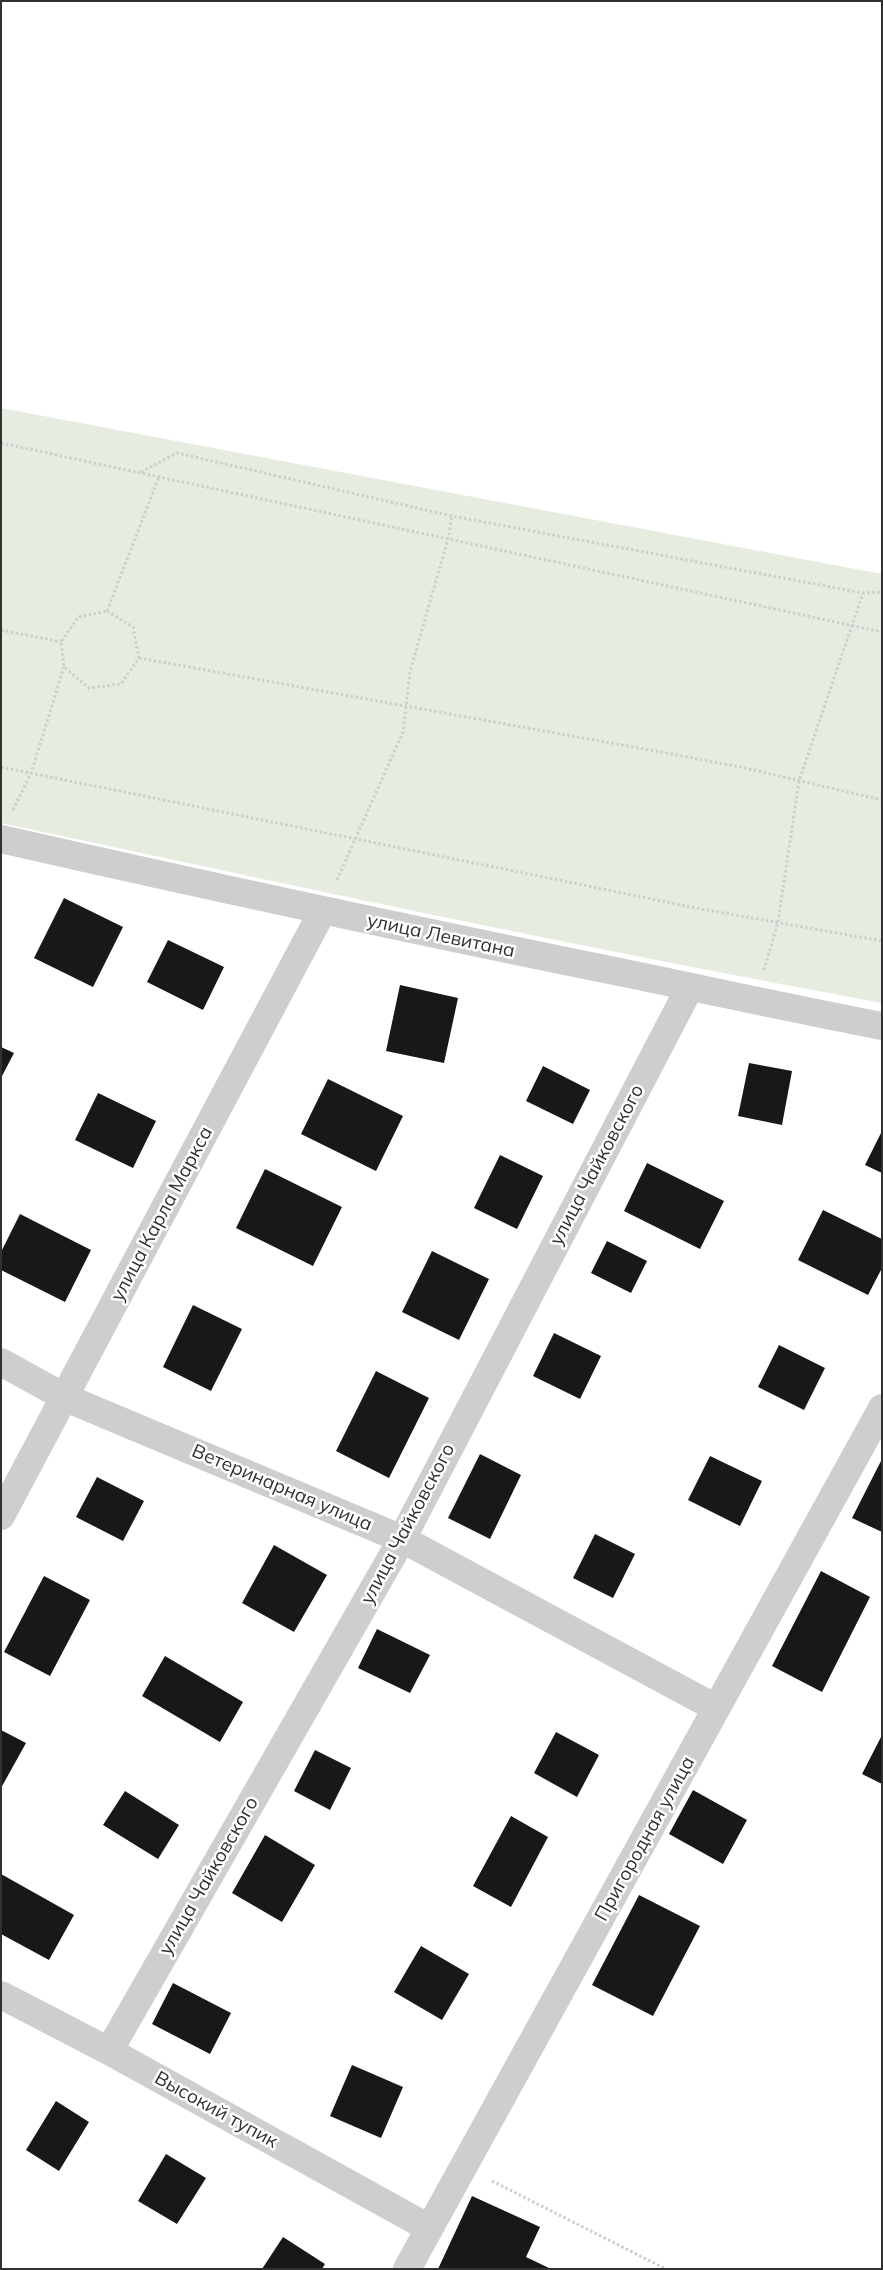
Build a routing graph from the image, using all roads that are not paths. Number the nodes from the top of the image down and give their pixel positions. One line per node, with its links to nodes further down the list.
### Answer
1 (6, 827): 2 (street, улица Левитана)
2 (322, 912): 3 (street, улица Левитана); 6 (street, улица Карла Маркса)
3 (690, 987): 4 (street, улица Левитана); 9 (street, улица Чайковского)
4 (882, 1026)
5 (1, 1362): 6 (street, Ветеринарная улица)
6 (66, 1398): 8 (street, улица Карла Маркса); 9 (street, Ветеринарная улица)
7 (882, 1408): 10 (street, Пригородная улица)
8 (1, 1516)
9 (402, 1539): 10 (street, Ветеринарная улица); 12 (street, улица Чайковского)
10 (716, 1708): 13 (street, Пригородная улица)
11 (1, 1995): 12 (street, Высокий тупик)
12 (110, 2051): 13 (street, Высокий тупик)
13 (429, 2228): 14 (street, Пригородная улица)
14 (407, 2269)

